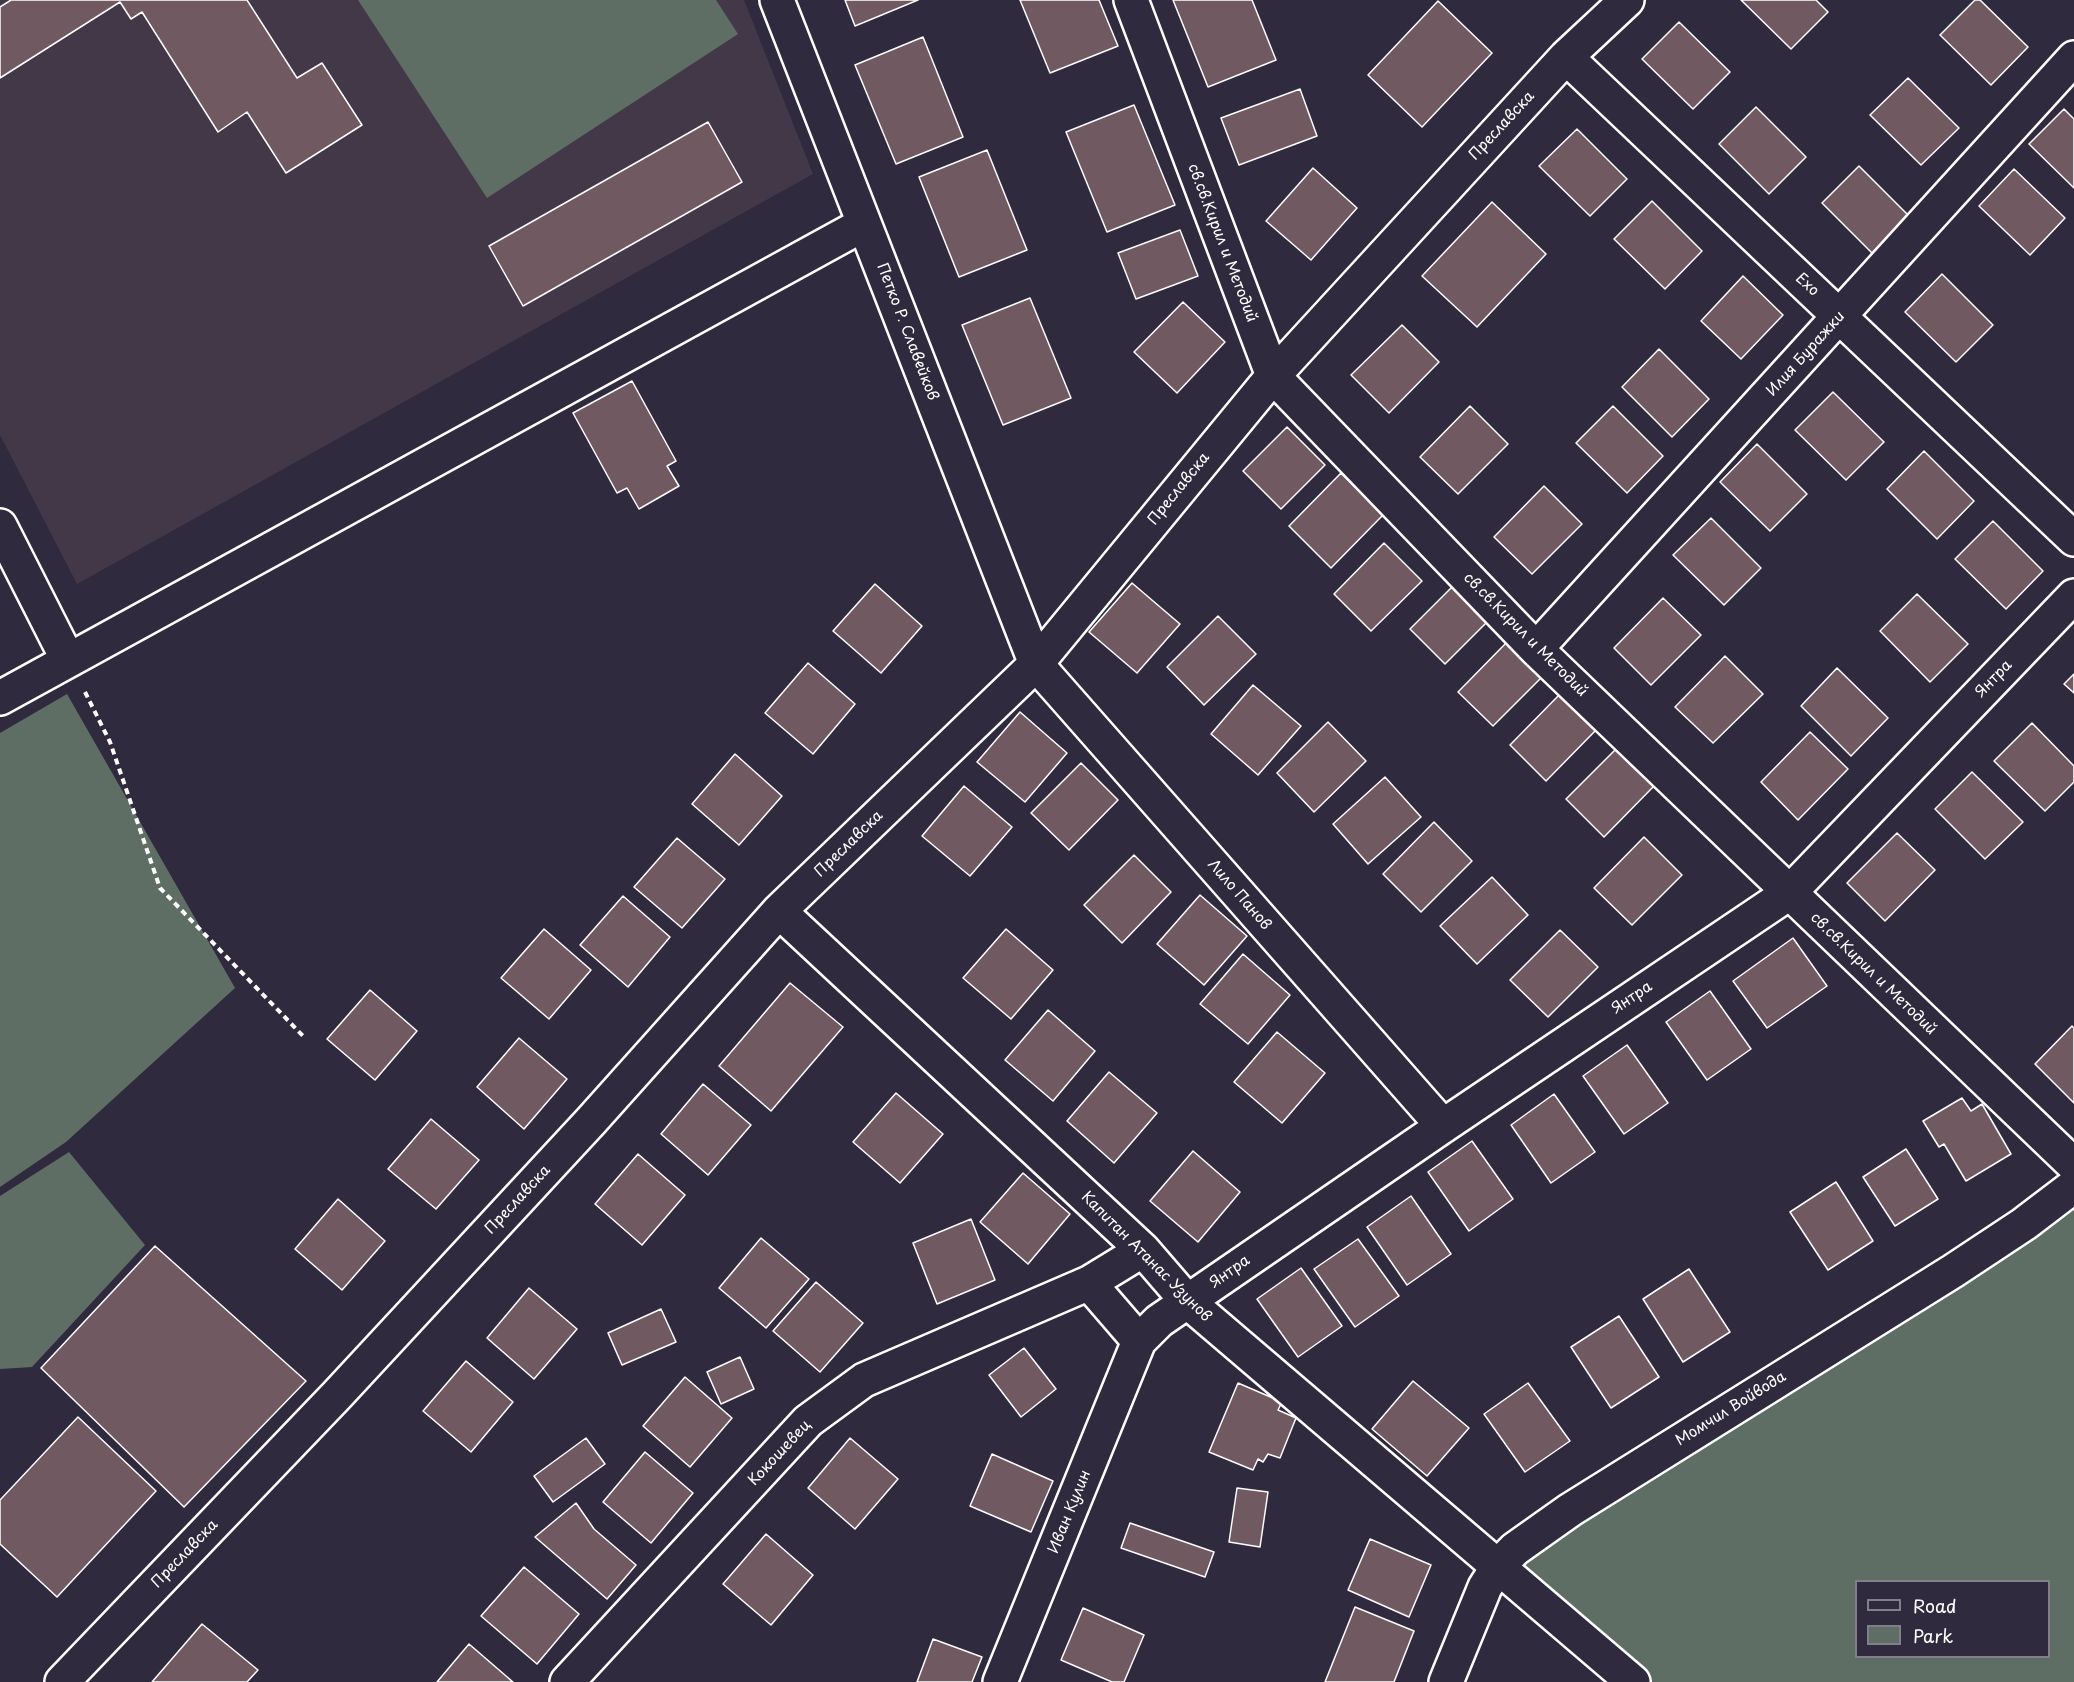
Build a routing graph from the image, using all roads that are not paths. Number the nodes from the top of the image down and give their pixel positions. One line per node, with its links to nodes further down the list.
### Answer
1 (777, 0): 6 (street, Петко Р. Славейков)
2 (1131, 0): 8 (street, св.св.Кирил и Методий)
3 (1627, 0): 4 (street, Преславска)
4 (1566, 57): 7 (street, Ехо); 8 (street, Преславска)
5 (2074, 58): 7 (street, Илия Буражки)
6 (864, 224): 13 (street); 14 (street, Петко Р. Славейков)
7 (1840, 316): 10 (street, Ехо); 12 (street, Илия Буражки)
8 (1273, 376): 12 (street, св.св.Кирил и Методий); 14 (street, Преславска)
9 (0, 526): 13 (street)
10 (2074, 539)
11 (2074, 596): 16 (street, Янтра)
12 (1536, 649): 16 (street, св.св.Кирил и Методий)
13 (68, 660): 15 (street)
14 (1036, 664): 17 (street, Преславска); 18 (street, Лило Панов)
15 (0, 698)
16 (1789, 893): 18 (street, Янтра); 19 (street, св.св.Кирил и Методий)
17 (779, 911): 21 (street, Капитан Атанас Узунов); 26 (street, Преславска)
18 (1443, 1125): 23 (street, Янтра)
19 (2074, 1165)
20 (2074, 1186): 25 (street, Момчил Войвода)
21 (1143, 1250): 22 (street, Кокошевец); 23 (street, Капитан Атанас Узунов)
22 (1089, 1283): 24 (street); 27 (street, Кокошевец)
23 (1188, 1301): 24 (street, Янтра); 25 (street, Капитан Атанас Узунов)
24 (1139, 1341): 28 (street, Иван Кулин)
25 (1498, 1565): 29 (street, Момчил Войвода); 30 (street, Капитан Атанас Узунов)
26 (62, 1682)
27 (567, 1682)
28 (1000, 1682)
29 (1446, 1682)
30 (1633, 1682)

